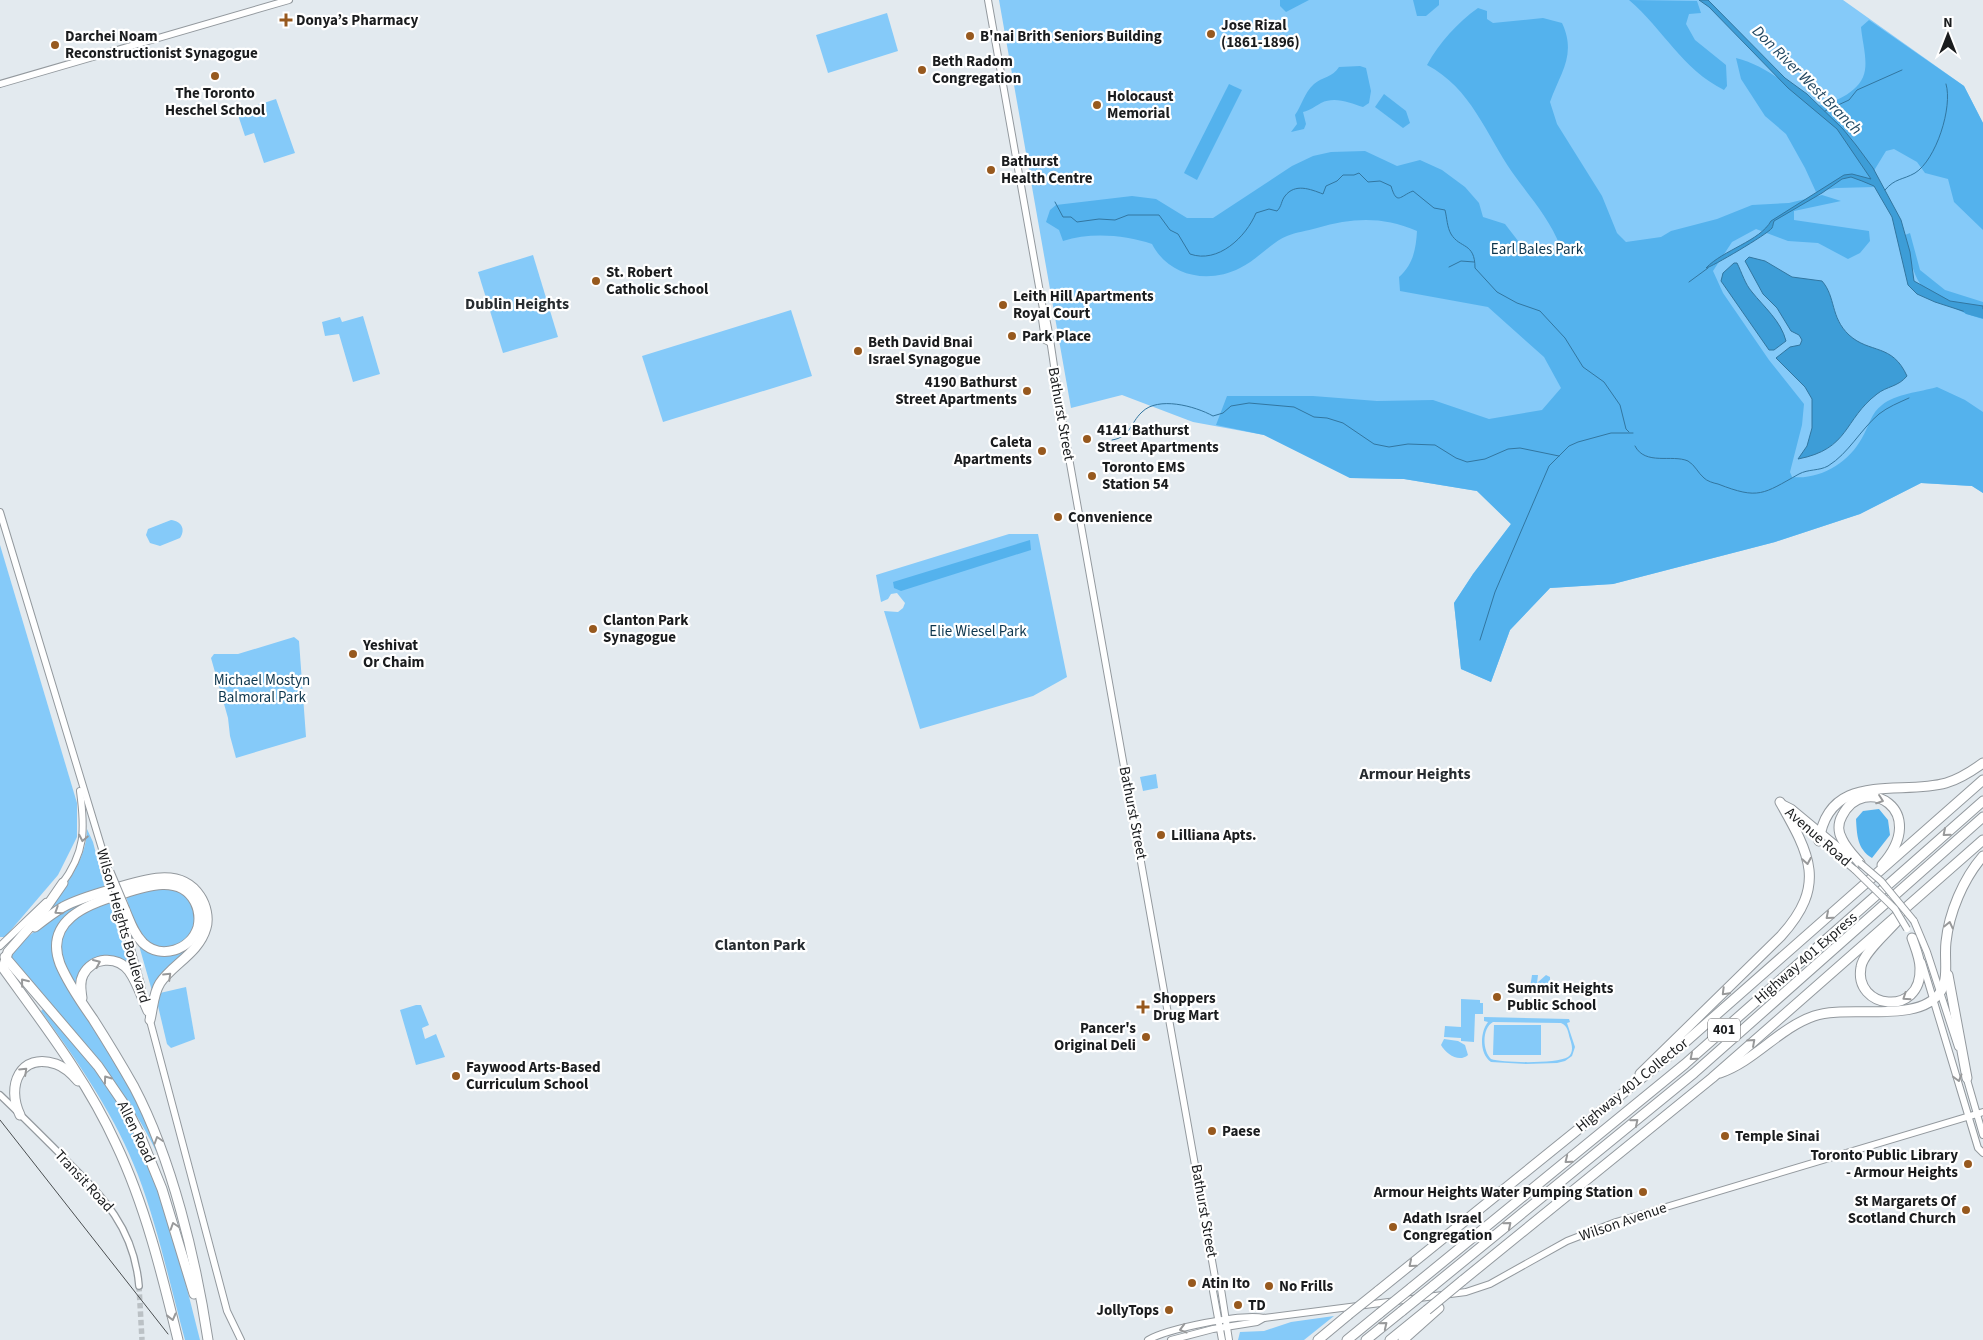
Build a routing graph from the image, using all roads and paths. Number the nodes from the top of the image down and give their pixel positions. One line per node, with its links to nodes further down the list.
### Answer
1 (289, 0): 3 (main road)
2 (988, 0): 41 (main road, Bathurst Street)
3 (0, 84)
4 (0, 512): 6 (main road, Wilson Heights Boulevard)
5 (1983, 762): 11 (highway)
6 (78, 772): 15 (main road, Wilson Heights Boulevard); 16 (main road, one-way to 16)
7 (1983, 780): 17 (highway, Highway 401 Collector / 401)
8 (1983, 801): 50 (highway, Highway 401 Express / 401, one-way to 50, bridge)
9 (1780, 802): 11 (main road, Avenue Road); 32 (highway, one-way to 32)
10 (1983, 817): 51 (highway, Highway 401 Express / 401, one-way to 10, bridge)
11 (1819, 837): 14 (main road, Avenue Road)
12 (1983, 840): 18 (highway, 401)
13 (1983, 856): 24 (highway, one-way to 13)
14 (1858, 866): 17 (highway, one-way to 17); 21 (main road, Avenue Road, bridge); 25 (main road, Avenue Road, bridge)
15 (109, 872): 19 (highway, bridge)
16 (62, 883): 20 (highway); 22 (main road)
17 (1866, 884): 32 (highway, Highway 401 Collector / 401, one-way to 32)
18 (1903, 910): 21 (highway, one-way to 18); 29 (highway, 401, one-way to 18)
19 (123, 911): 27 (highway); 28 (main road, Wilson Heights Boulevard)
20 (20, 938): 23 (highway); 28 (highway, one-way to 20)
21 (1912, 938): 26 (main road, Avenue Road)
22 (0, 946)
23 (4, 957): 31 (highway, Allen Road); 43 (highway, Allen Road, one-way to 23)
24 (1945, 963): 25 (highway); 30 (highway)
25 (1940, 992): 26 (highway); 30 (main road, Avenue Road)
26 (1933, 999): 29 (highway); 36 (main road, Avenue Road, one-way to 36)
27 (83, 1004): 28 (highway, one-way to 28); 43 (highway, one-way to 27)
28 (149, 1015): 44 (main road, Wilson Heights Boulevard)
29 (1715, 1075): 39 (highway, 401)
30 (1967, 1078): 34 (main road, Avenue Road)
31 (87, 1090): 35 (highway, one-way to 31); 42 (highway, Allen Road, one-way to 42)
32 (1625, 1092): 49 (highway, Highway 401 Collector / 401, one-way to 49, bridge)
33 (0, 1095): 35 (street, Transit Road)
34 (1980, 1113): 36 (main road, Wilson Avenue); 37 (main road, Avenue Road)
35 (20, 1115): 40 (street, Transit Road)
36 (1969, 1117): 38 (main road, Avenue Road); 41 (main road, Wilson Avenue)
37 (1983, 1135)
38 (1983, 1153)
39 (1465, 1281): 52 (highway, 401, bridge); 53 (highway)
40 (139, 1286)
41 (1223, 1324): 45 (main road, Wilson Avenue, one-way to 45); 46 (main road, Wilson Avenue); 47 (main road, Bathurst Street); 48 (main road, Bathurst Street)
42 (178, 1340)
43 (207, 1340)
44 (240, 1340)
45 (1148, 1340)
46 (1171, 1340)
47 (1222, 1340)
48 (1229, 1340)
49 (1318, 1340)
50 (1347, 1340)
51 (1366, 1340)
52 (1390, 1340)
53 (1403, 1340)

